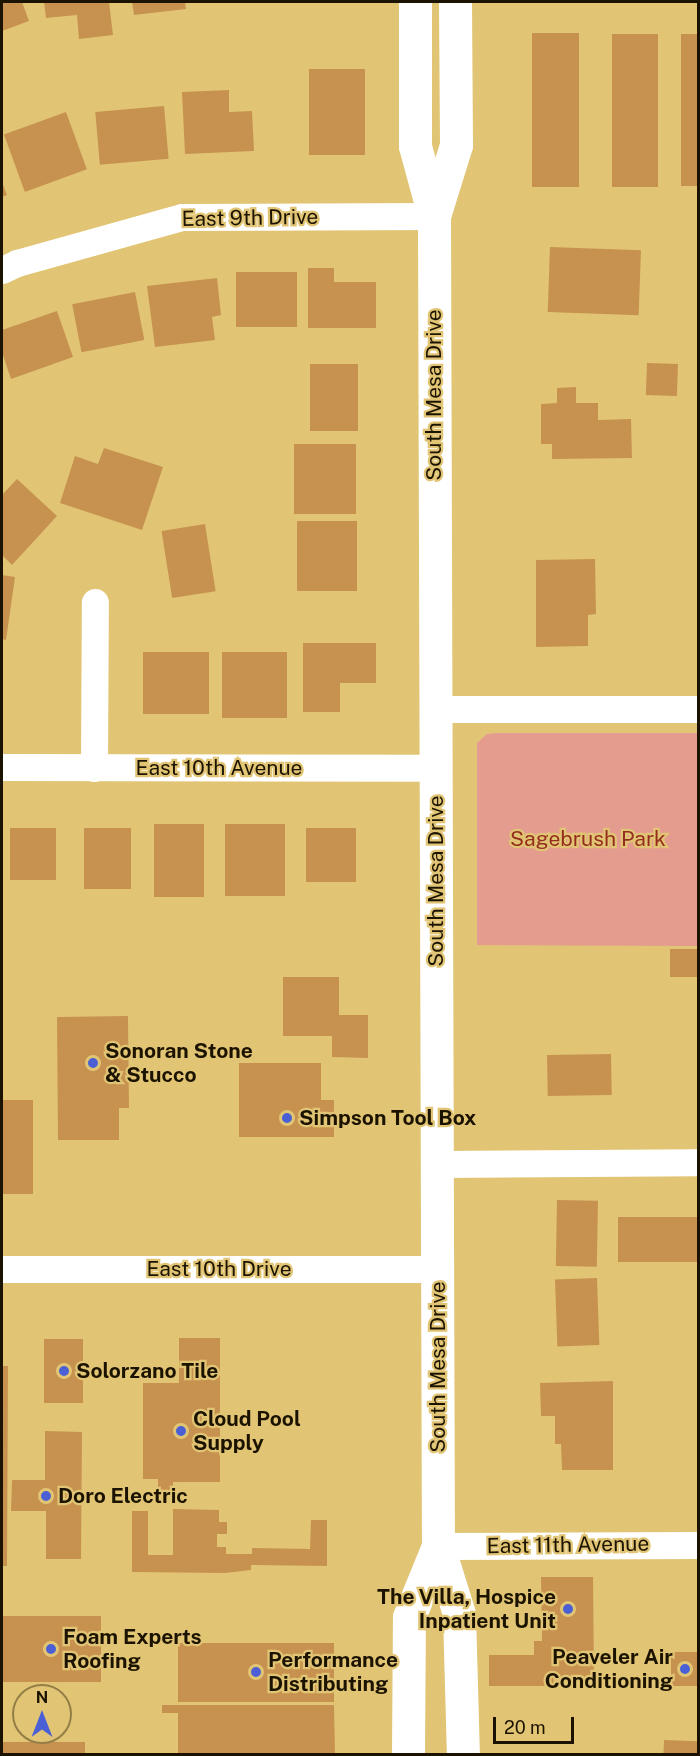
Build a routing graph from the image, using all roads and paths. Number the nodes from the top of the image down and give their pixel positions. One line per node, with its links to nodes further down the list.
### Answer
1 (416, 2): 3 (main road, South Mesa Drive)
2 (455, 2): 3 (main road, South Mesa Drive)
3 (434, 216): 4 (street, East 9th Drive); 6 (main road, South Mesa Drive)
4 (2, 270)
5 (95, 603): 9 (street)
6 (435, 709): 7 (street); 10 (main road, South Mesa Drive)
7 (699, 709)
8 (2, 767): 9 (street, East 10th Avenue)
9 (94, 768): 10 (street, East 10th Avenue)
10 (436, 768): 12 (main road, South Mesa Drive)
11 (699, 1162): 12 (street)
12 (437, 1164): 14 (main road, South Mesa Drive)
13 (2, 1269): 14 (street, East 10th Drive)
14 (437, 1269): 16 (main road, South Mesa Drive)
15 (699, 1545): 16 (street, East 11th Avenue)
16 (438, 1546): 17 (main road, South Mesa Drive); 18 (main road, South Mesa Drive)
17 (408, 1755)
18 (463, 1755)

